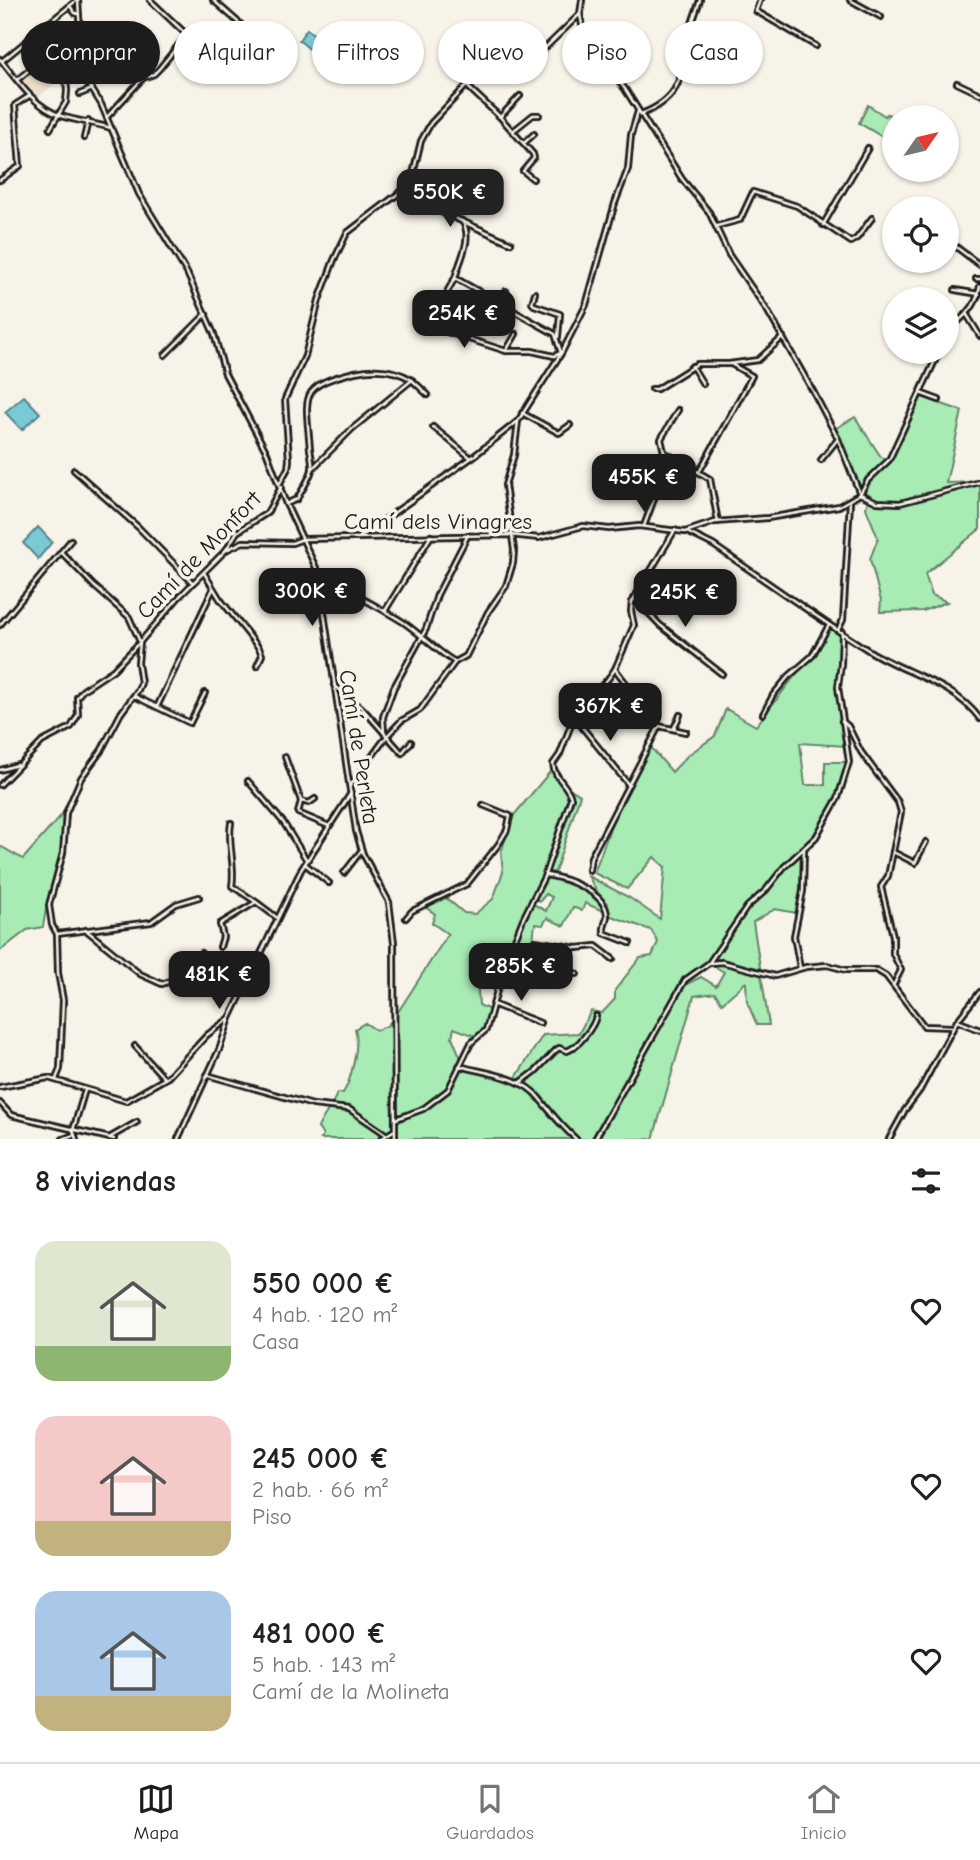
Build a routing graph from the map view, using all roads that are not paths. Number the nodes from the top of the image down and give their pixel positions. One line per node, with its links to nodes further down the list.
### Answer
1 (78, 0): 8 (street); 9 (street, Camí de Perleta)
2 (150, 0): 14 (street)
3 (214, 0): 13 (street)
4 (582, 0): 10 (street)
5 (700, 0): 30 (street)
6 (762, 0): 17 (street)
7 (850, 0): 11 (street)
8 (70, 6): 9 (street); 12 (street)
9 (78, 14): 25 (street, Camí de Perleta)
10 (580, 14): 16 (street, Camí de Monfort); 30 (street)
11 (881, 17)
12 (51, 21)
13 (238, 21)
14 (174, 23)
15 (21, 44): 19 (street)
16 (548, 45)
17 (816, 46)
18 (174, 51): 33 (street)
19 (1, 60): 21 (street)
20 (21, 77): 21 (street)
21 (17, 80): 28 (street)
22 (957, 83): 27 (street)
23 (66, 84): 31 (street)
24 (467, 86): 34 (street); 45 (street, Camí de Monfort)
25 (92, 89): 26 (street); 33 (street, Camí de Perleta)
26 (80, 94)
27 (980, 94)
28 (29, 96): 31 (street); 44 (street)
29 (520, 96): 34 (street)
30 (639, 113): 49 (street); 68 (street)
31 (59, 115): 35 (street); 37 (street)
32 (539, 115): 38 (street)
33 (107, 117): 36 (street, Camí de Perleta)
34 (500, 117): 38 (street)
35 (88, 121): 36 (street); 40 (street)
36 (111, 128): 60 (street, Camí de Perleta)
37 (50, 129)
38 (513, 131): 41 (street)
39 (534, 134): 41 (street)
40 (84, 138)
41 (524, 143): 43 (street)
42 (868, 148): 48 (street)
43 (533, 179)
44 (0, 180)
45 (403, 192): 47 (street); 91 (street, Camí de Monfort)
46 (872, 218): 48 (street)
47 (462, 221): 50 (street); 53 (street)
48 (823, 225): 49 (street)
49 (716, 226): 66 (street)
50 (511, 243)
51 (959, 249): 52 (street)
52 (980, 265)
53 (455, 278): 59 (street); 67 (street)
54 (980, 286): 58 (street)
55 (506, 291): 59 (street)
56 (959, 291): 58 (street)
57 (535, 293): 65 (street)
58 (979, 294): 61 (street)
59 (502, 305): 65 (street)
60 (206, 314): 69 (street); 91 (street, Camí de Perleta)
61 (967, 314): 62 (street); 64 (street)
62 (959, 321)
63 (516, 334): 67 (street)
64 (980, 336)
65 (558, 337): 68 (street)
66 (783, 337): 70 (street); 84 (street)
67 (506, 351): 68 (street)
68 (561, 353): 80 (street)
69 (164, 355)
70 (730, 364): 72 (street); 89 (street)
71 (933, 364): 76 (street, Camí dels Vinagres)
72 (692, 366): 74 (street); 75 (street)
73 (412, 380): 77 (street); 87 (street); 87 (street)
74 (703, 384)
75 (652, 389)
76 (920, 393): 78 (street); 92 (street, Camí dels Vinagres)
77 (428, 395)
78 (939, 400)
79 (678, 411): 89 (street)
80 (522, 413): 81 (street); 82 (street)
81 (518, 421): 85 (street); 101 (street)
82 (570, 425)
83 (433, 427): 85 (street)
84 (838, 439): 86 (street); 92 (street)
85 (471, 458): 102 (street)
86 (821, 460)
87 (312, 469): 95 (street)
88 (74, 470): 110 (street)
89 (699, 472): 96 (street)
90 (980, 482): 92 (street)
91 (280, 485): 95 (street, Camí de Perleta); 106 (street, Camí de Monfort)
92 (860, 494): 94 (street, Camí dels Vinagres)
93 (654, 499): 97 (street)
94 (850, 502): 96 (street, Camí dels Vinagres); 118 (street)
95 (286, 504): 104 (street, Camí de Perleta)
96 (718, 522): 99 (street, Camí dels Vinagres)
97 (644, 526): 98 (street, Camí dels Vinagres); 101 (street, Camí dels Vinagres)
98 (675, 530): 99 (street, Camí dels Vinagres); 111 (street)
99 (685, 532): 116 (street)
100 (468, 535): 101 (street, Camí dels Vinagres); 103 (street, Camí dels Vinagres); 119 (street)
101 (510, 535): 121 (street)
102 (360, 537): 103 (street, Camí dels Vinagres); 104 (street, Camí dels Vinagres)
103 (431, 537): 115 (street)
104 (303, 539): 106 (street, Camí dels Vinagres); 109 (street, Camí de Perleta)
105 (71, 540): 107 (street)
106 (226, 550): 108 (street, Camí de Monfort)
107 (61, 552): 117 (street); 120 (street)
108 (204, 572): 110 (street, Camí de Monfort); 112 (street)
109 (318, 572): 115 (street); 125 (street, Camí de Perleta)
110 (194, 583): 120 (street, Camí de Monfort)
111 (643, 583): 113 (street); 114 (street)
112 (213, 589): 122 (street); 128 (street)
113 (654, 594)
114 (634, 598): 123 (street); 124 (street)
115 (385, 612): 119 (street)
116 (829, 624): 118 (street); 129 (street)
117 (0, 625)
118 (840, 631): 132 (street); 133 (street)
119 (421, 638): 121 (street); 137 (street)
120 (139, 642): 127 (street, Camí de Monfort); 140 (street)
121 (455, 662): 137 (street)
122 (257, 666)
123 (615, 669): 131 (street); 134 (street)
124 (722, 674)
125 (334, 685): 137 (street); 145 (street, Camí de Perleta)
126 (205, 693): 128 (street)
127 (134, 696): 128 (street); 166 (street, Camí de Monfort)
128 (157, 707)
129 (763, 714)
130 (680, 715): 135 (street)
131 (574, 717): 143 (street); 159 (street)
132 (980, 719)
133 (842, 721): 153 (street); 155 (street)
134 (659, 726): 135 (street); 143 (street)
135 (673, 729): 136 (street)
136 (686, 732)
137 (385, 734): 138 (street); 145 (street)
138 (411, 742)
139 (285, 757): 148 (street)
140 (20, 764): 141 (street); 144 (street)
141 (0, 770)
142 (248, 781): 156 (street)
143 (628, 784): 157 (street)
144 (0, 785)
145 (350, 786): 146 (street, Camí de Perleta)
146 (351, 793): 151 (street); 154 (street, Camí de Perleta)
147 (315, 799): 148 (street)
148 (301, 801): 151 (street)
149 (483, 805): 164 (street)
150 (231, 823): 162 (street)
151 (329, 827): 156 (street)
152 (926, 842): 155 (street)
153 (804, 849): 173 (street); 174 (street)
154 (362, 850): 158 (street); 196 (street, Camí de Perleta)
155 (893, 852): 177 (street)
156 (306, 862): 160 (street); 163 (street)
157 (589, 870)
158 (344, 873)
159 (545, 874): 167 (street); 168 (street)
160 (329, 883)
161 (198, 897): 165 (street)
162 (256, 902): 163 (street); 169 (street)
163 (278, 918): 182 (street)
164 (406, 918)
165 (86, 930): 166 (street); 176 (street)
166 (57, 934): 190 (street, Camí de Monfort)
167 (514, 942): 170 (street); 172 (street)
168 (630, 943)
169 (220, 947)
170 (514, 951): 175 (street); 180 (street)
171 (201, 953): 176 (street)
172 (613, 958)
173 (709, 963): 174 (street); 209 (street)
174 (800, 968): 177 (street)
175 (577, 974)
176 (162, 984): 179 (street)
177 (893, 985): 185 (street)
178 (980, 992): 183 (street)
179 (164, 993)
180 (493, 1004): 184 (street); 188 (street)
181 (596, 1016): 192 (street)
182 (230, 1018): 189 (street); 191 (street)
183 (957, 1021): 185 (street); 186 (street)
184 (540, 1023)
185 (953, 1027): 210 (street)
186 (980, 1030)
187 (135, 1046): 191 (street)
188 (459, 1066): 192 (street); 196 (street)
189 (207, 1075): 200 (street); 205 (street)
190 (56, 1079): 193 (street); 194 (street)
191 (165, 1079): 194 (street)
192 (519, 1083): 208 (street)
193 (0, 1087)
194 (85, 1090): 198 (street)
195 (0, 1103): 198 (street)
196 (395, 1120): 199 (street, Camí de Perleta)
197 (137, 1122): 202 (street)
198 (73, 1130): 201 (street); 202 (street)
199 (394, 1130): 200 (street); 207 (street, Camí de Perleta)
200 (387, 1135): 206 (street)
201 (75, 1137): 203 (street)
202 (109, 1138): 204 (street)
203 (63, 1139)
204 (114, 1139)
205 (178, 1139)
206 (381, 1139)
207 (395, 1139)
208 (576, 1139)
209 (595, 1139)
210 (889, 1139)

